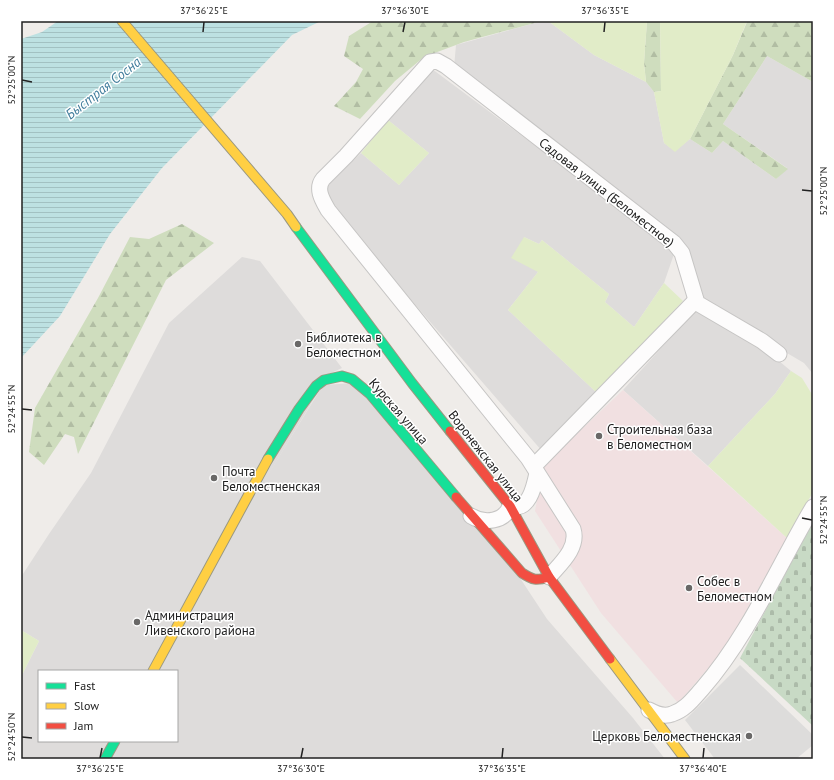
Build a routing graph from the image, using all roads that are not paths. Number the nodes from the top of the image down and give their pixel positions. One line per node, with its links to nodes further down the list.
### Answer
1 (122, 21): 5 (street, Воронежская улица)
2 (696, 300): 3 (street); 4 (street); 4 (street, Садовая улица (Беломестное))
3 (778, 354)
4 (536, 470): 5 (street); 8 (street)
5 (510, 506): 7 (street); 8 (street, Воронежская улица)
6 (813, 507): 10 (street)
7 (470, 515): 8 (street, Курская улица); 9 (street, Курская улица)
8 (549, 578): 10 (street, Воронежская улица)
9 (154, 670)
10 (649, 710): 13 (street, Воронежская улица)
11 (114, 742): 12 (street)
12 (105, 759)
13 (685, 759)

